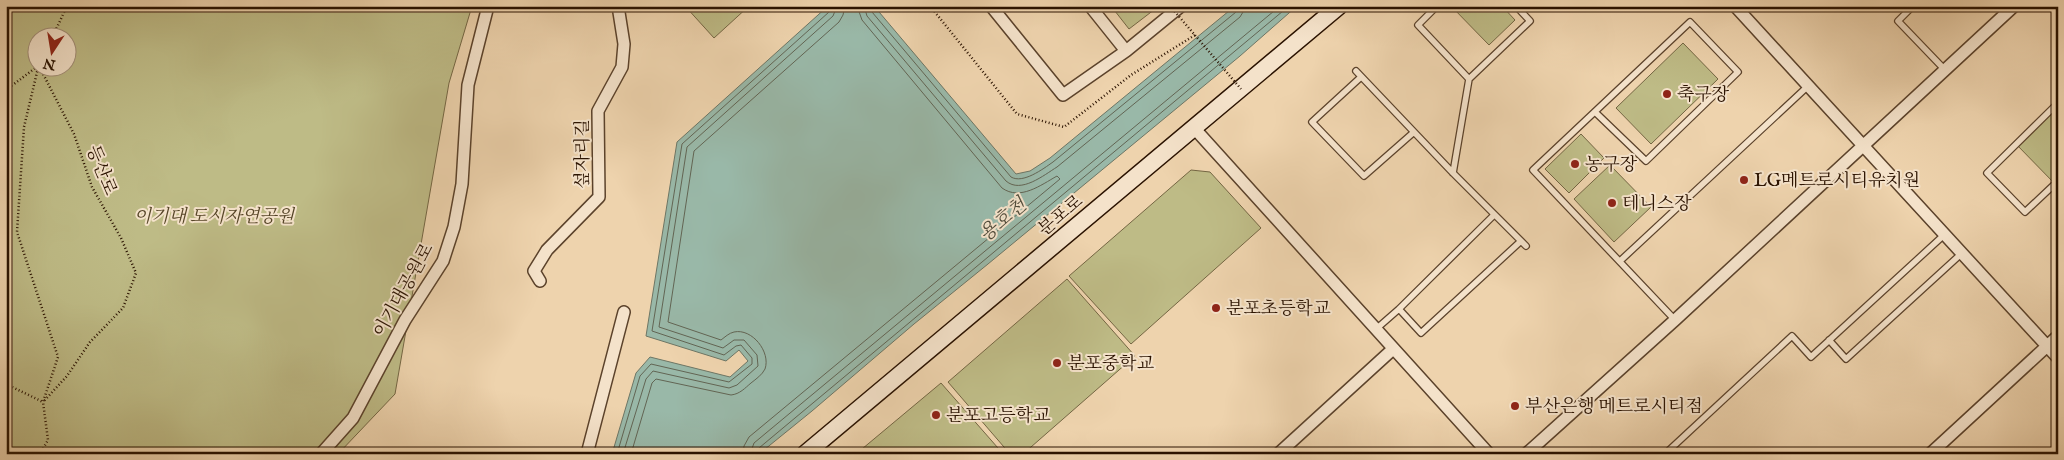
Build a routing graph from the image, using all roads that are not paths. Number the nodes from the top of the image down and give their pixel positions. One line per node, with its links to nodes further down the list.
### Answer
1 (488, 6): 41 (street, 이기대공원로)
2 (618, 6): 31 (street, 섶자리길)
3 (991, 6): 12 (street)
4 (1090, 6): 12 (street)
5 (1181, 6): 12 (street)
6 (1340, 6): 20 (main road, 분포로)
7 (1437, 6): 16 (lane)
8 (1516, 6): 16 (lane)
9 (1735, 6): 17 (street)
10 (1913, 6): 14 (lane)
11 (2014, 6): 14 (street)
12 (1126, 51)
13 (1356, 71): 15 (lane)
14 (1946, 71): 22 (street)
15 (1361, 77): 21 (lane); 21 (lane)
16 (1469, 79): 23 (lane)
17 (1808, 87): 22 (street); 30 (lane)
18 (2056, 107): 24 (lane)
19 (1595, 112): 19 (lane); 30 (lane)
20 (1195, 129): 35 (street); 43 (main road, 분포로)
21 (1414, 132): 23 (lane)
22 (1863, 147): 26 (street); 34 (street)
23 (1452, 173): 25 (lane)
24 (2058, 181)
25 (1494, 215): 27 (lane); 32 (lane)
26 (1944, 235): 29 (street); 37 (lane)
27 (1521, 241): 28 (lane); 32 (lane)
28 (1526, 246)
29 (1962, 254): 37 (lane); 38 (street)
30 (1620, 261): 34 (lane)
31 (540, 281)
32 (1398, 309): 35 (lane)
33 (624, 312): 42 (street)
34 (1675, 320): 46 (street)
35 (1375, 330): 39 (street)
36 (2058, 336): 38 (street)
37 (1829, 340): 47 (lane)
38 (2047, 346): 40 (street); 48 (street)
39 (1393, 349): 44 (street); 45 (street)
40 (2058, 358)
41 (321, 454)
42 (587, 454)
43 (805, 454)
44 (1278, 454)
45 (1489, 454)
46 (1526, 454)
47 (1665, 454)
48 (1930, 454)

